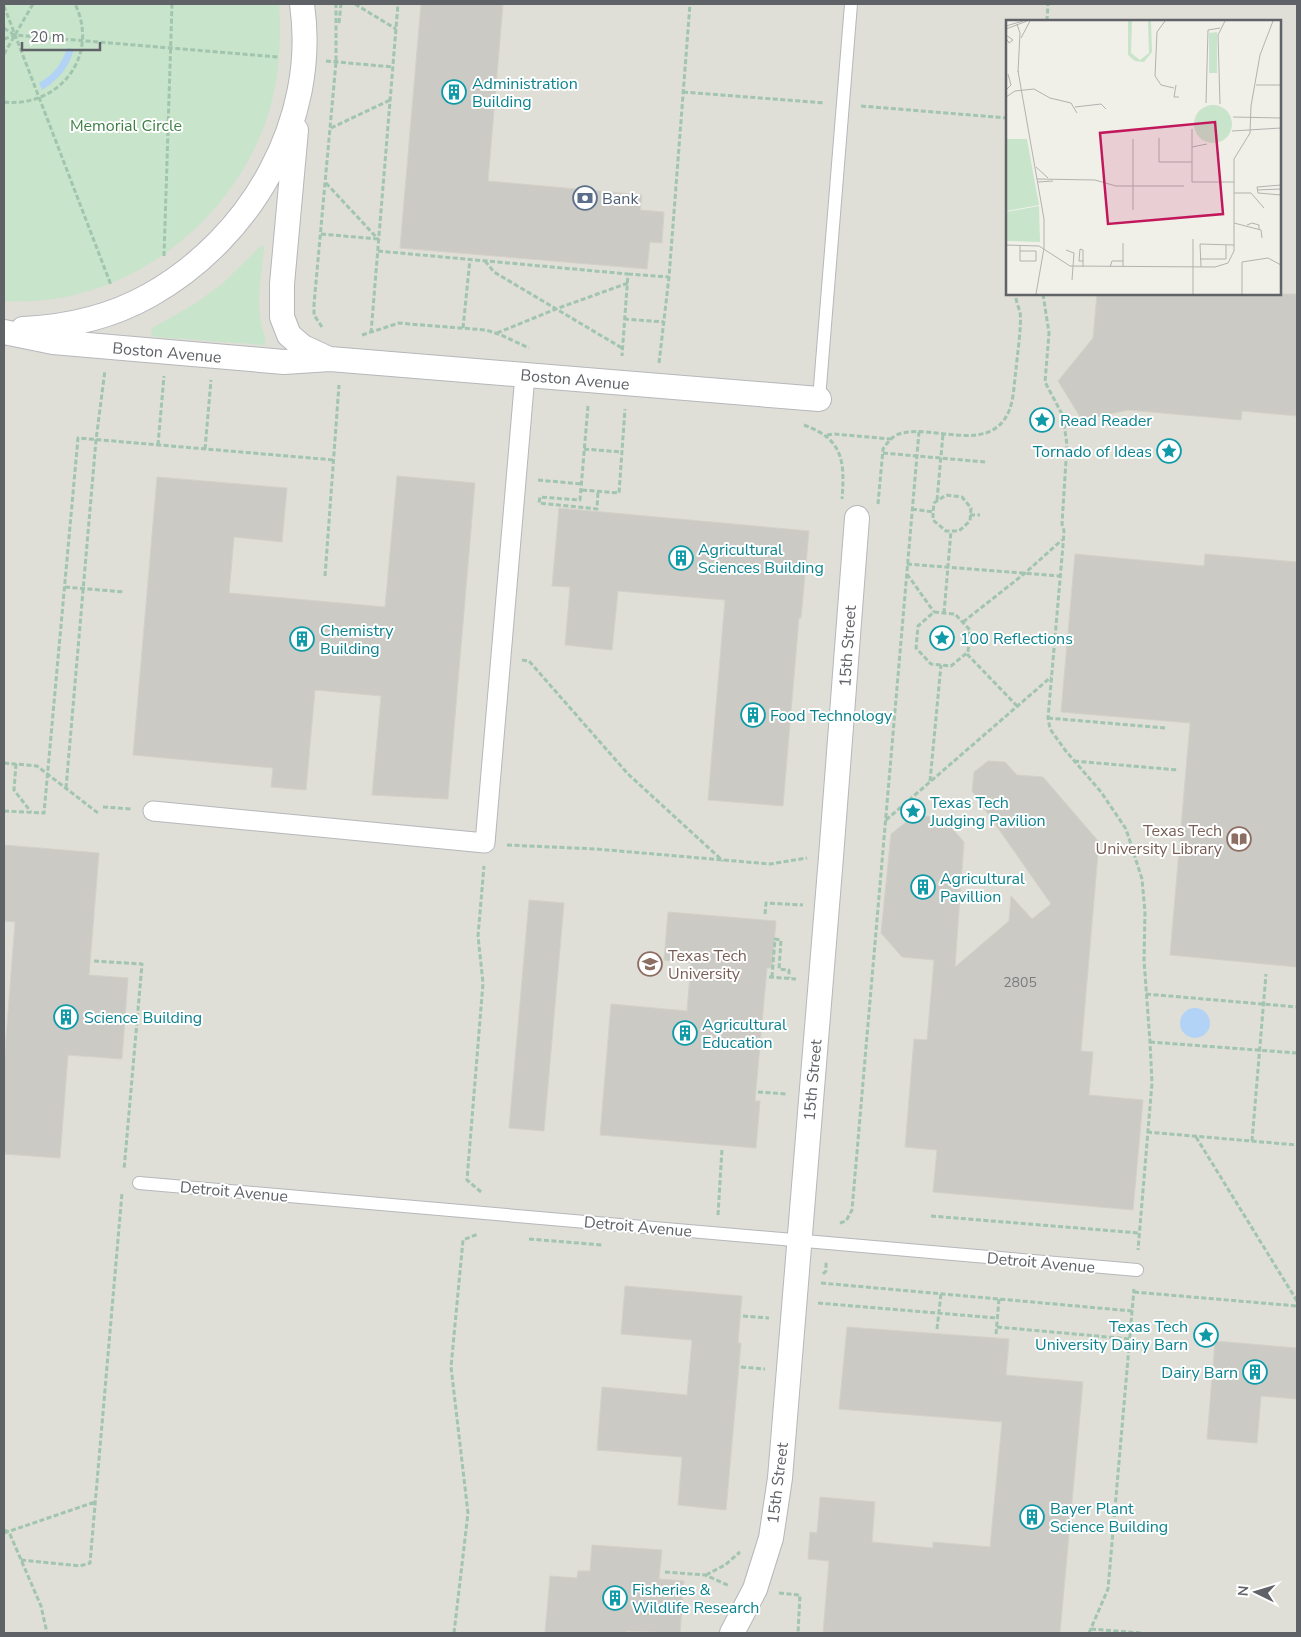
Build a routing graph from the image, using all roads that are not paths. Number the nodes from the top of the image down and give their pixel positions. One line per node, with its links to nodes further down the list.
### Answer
1 (302, 4): 3 (street)
2 (852, 4): 7 (lane)
3 (298, 96): 4 (street); 5 (street, Boston Avenue)
4 (4, 331): 5 (street, Boston Avenue)
5 (336, 360): 6 (street, Boston Avenue)
6 (525, 375): 7 (street, Boston Avenue); 9 (street)
7 (819, 399)
8 (849, 511): 11 (street, 15th Street)
9 (153, 811)
10 (139, 1183): 11 (lane, Detroit Avenue)
11 (799, 1240): 12 (lane, Detroit Avenue); 13 (street, 15th Street)
12 (1136, 1270)
13 (732, 1633)

